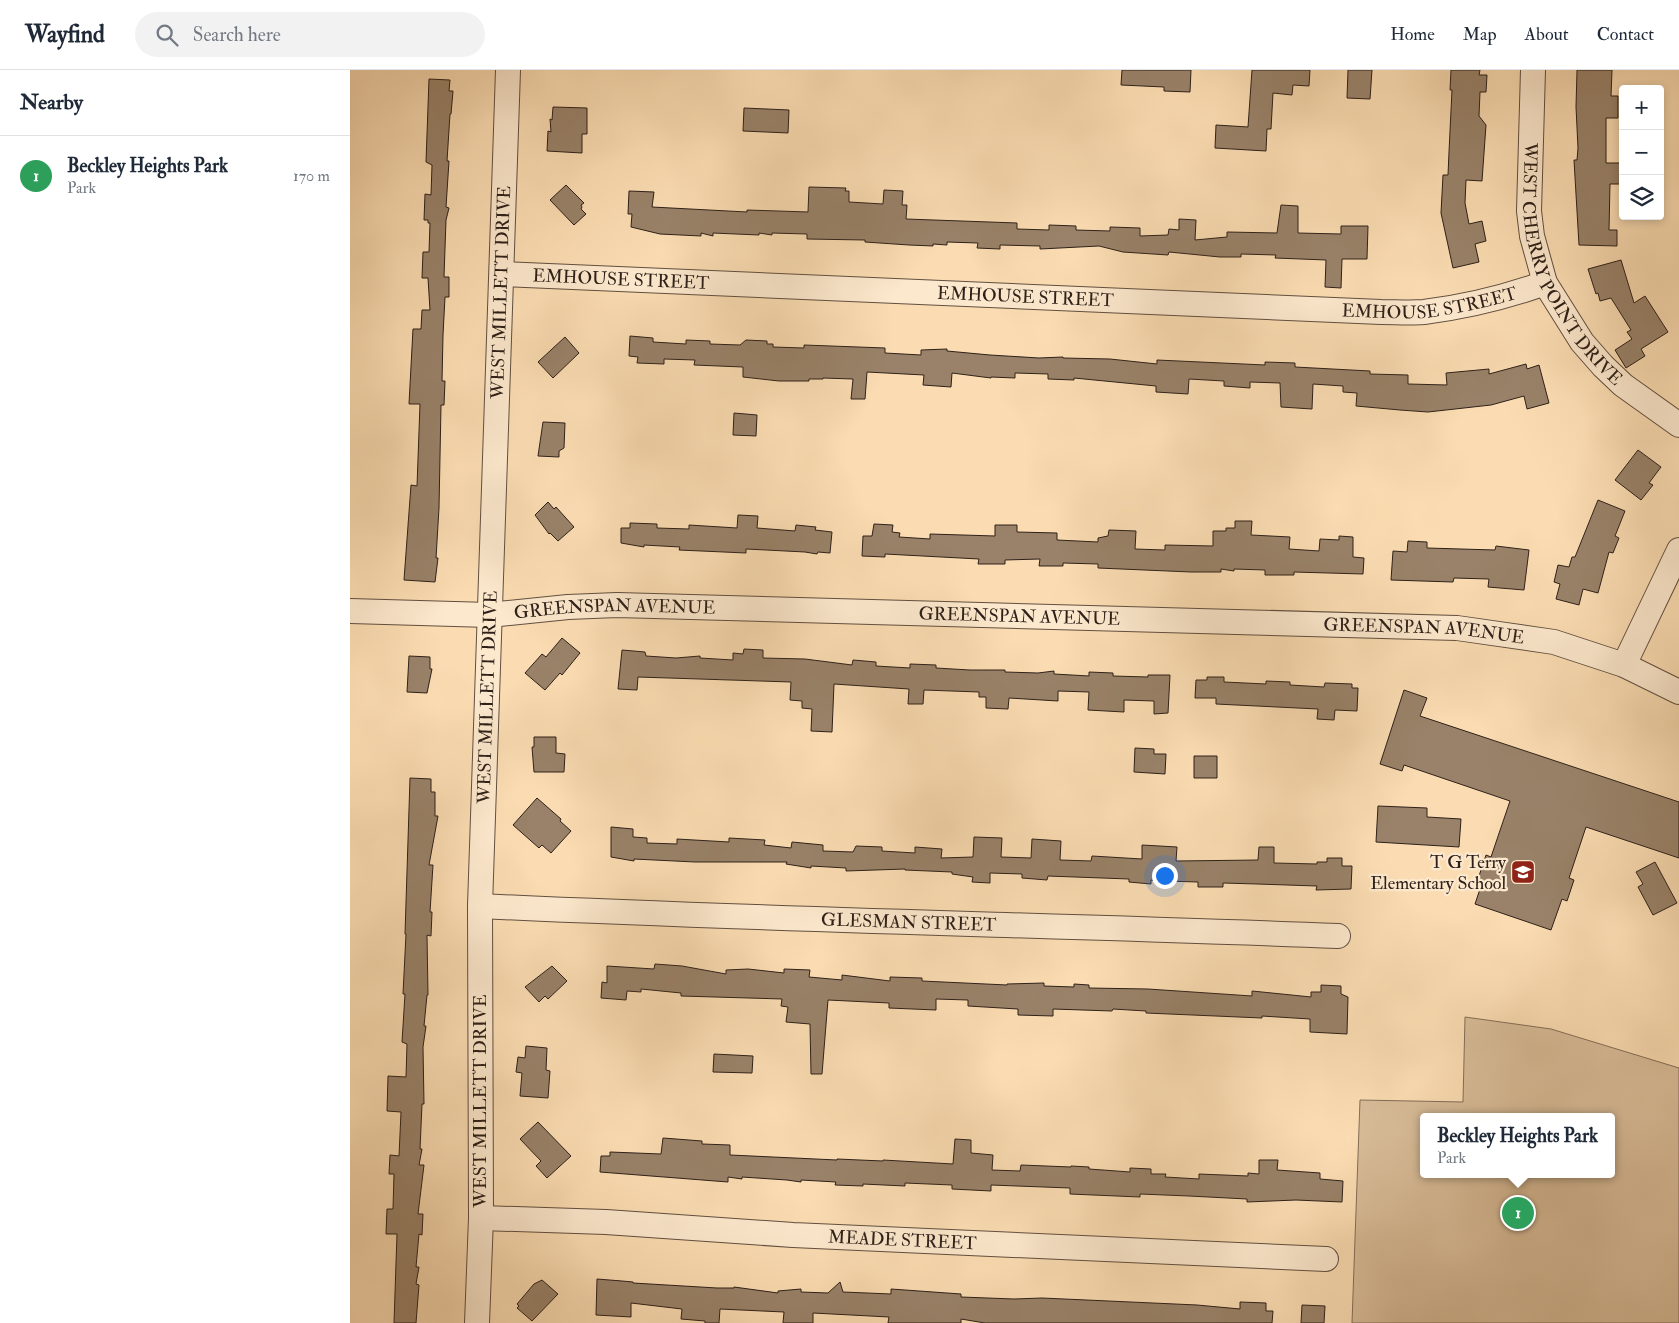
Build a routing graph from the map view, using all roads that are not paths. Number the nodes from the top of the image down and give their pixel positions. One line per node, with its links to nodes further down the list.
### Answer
1 (508, 70): 3 (street, WEST MILLETT DRIVE)
2 (1533, 70): 4 (street, WEST CHERRY POINT DRIVE)
3 (502, 274): 4 (street, EMHOUSE STREET); 8 (street, WEST MILLETT DRIVE)
4 (1545, 283): 5 (street, WEST CHERRY POINT DRIVE)
5 (1679, 424)
6 (1679, 550): 9 (street)
7 (350, 610): 8 (street, GREENSPAN AVENUE)
8 (489, 615): 9 (street, GREENSPAN AVENUE); 11 (street, WEST MILLETT DRIVE)
9 (1624, 665): 10 (street, GREENSPAN AVENUE)
10 (1679, 692)
11 (480, 906): 12 (street, GLESMAN STREET); 13 (street, WEST MILLETT DRIVE)
12 (1338, 936)
13 (481, 1218): 14 (street, MEADE STREET); 15 (street, WEST MILLETT DRIVE)
14 (1326, 1259)
15 (477, 1323)

